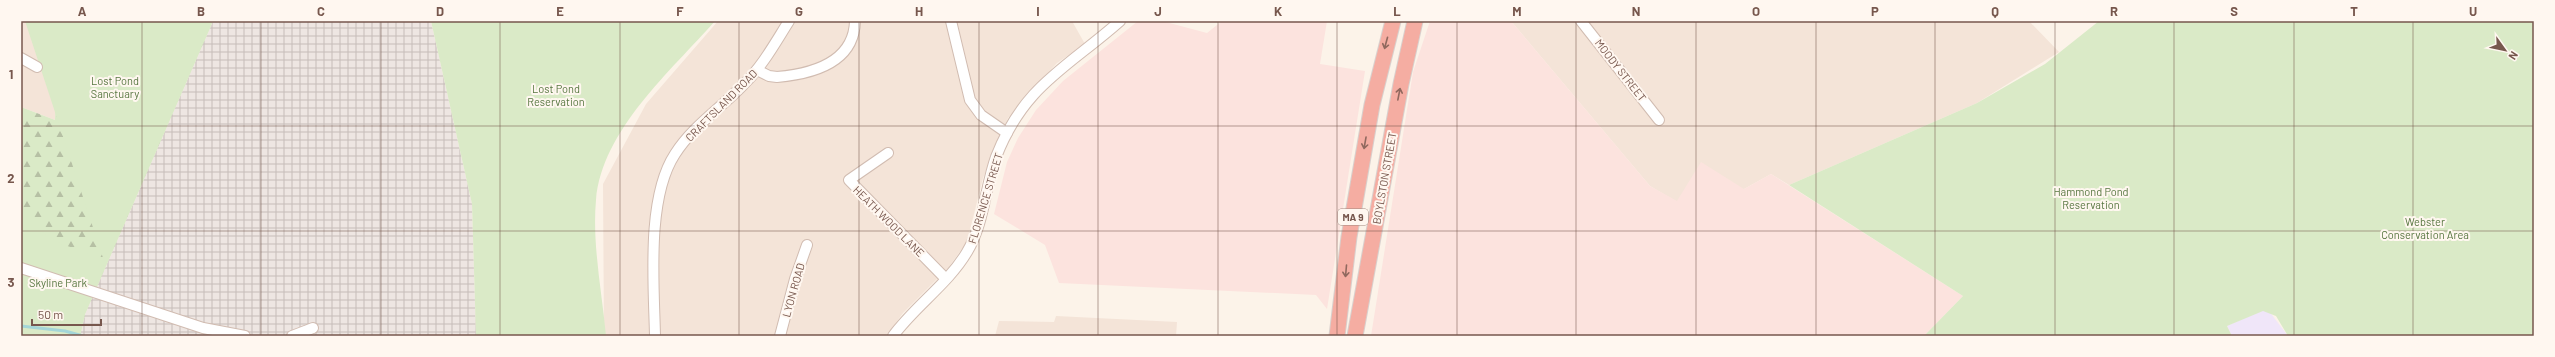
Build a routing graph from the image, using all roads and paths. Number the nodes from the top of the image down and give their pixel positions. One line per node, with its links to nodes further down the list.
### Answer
1 (789, 21): 10 (street, CRAFTSLAND ROAD)
2 (855, 21): 10 (street)
3 (951, 21): 12 (street)
4 (1120, 21): 12 (street, FLORENCE STREET)
5 (1393, 21): 23 (highway, MA 9, one-way to 23)
6 (1415, 21): 24 (highway, BOYLSTON STREET / MA 9, one-way to 6)
7 (1581, 21): 11 (street, MOODY STREET)
8 (21, 58): 9 (street)
9 (37, 67)
10 (756, 70): 20 (street, CRAFTSLAND ROAD)
11 (1659, 120)
12 (1008, 133): 16 (street, FLORENCE STREET)
13 (888, 153): 16 (street, HEATH WOOD LANE)
14 (807, 245): 21 (street, LYON ROAD)
15 (21, 268): 18 (street)
16 (947, 276): 22 (street, FLORENCE STREET)
17 (314, 328): 19 (street)
18 (245, 336)
19 (292, 336)
20 (656, 336)
21 (780, 336)
22 (893, 336)
23 (1337, 336)
24 (1355, 336)

